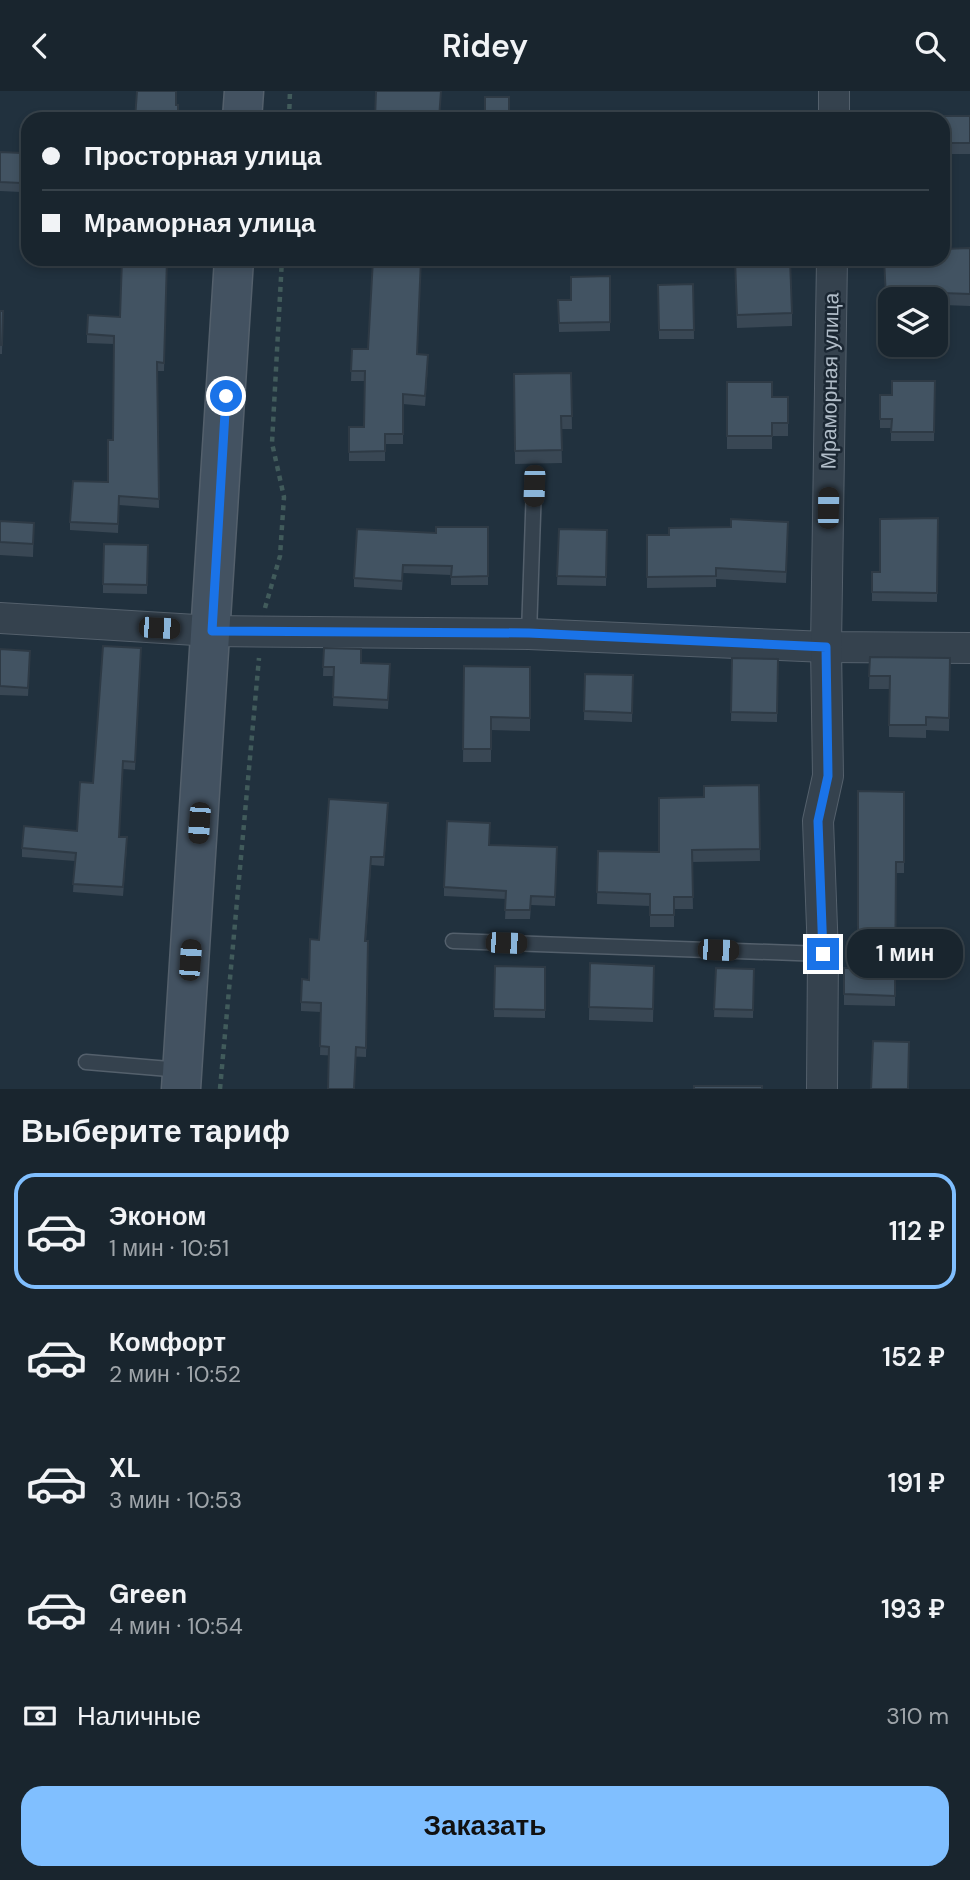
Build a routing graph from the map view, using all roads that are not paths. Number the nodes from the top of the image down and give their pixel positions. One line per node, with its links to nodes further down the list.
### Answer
1 (244, 91): 3 (street)
2 (835, 91): 4 (street)
3 (242, 112)
4 (834, 112)
5 (234, 266): 9 (street)
6 (832, 266): 11 (street, Мраморная улица)
7 (534, 486): 10 (lane)
8 (0, 618): 9 (street)
9 (212, 631): 10 (street); 16 (street)
10 (529, 633): 11 (street)
11 (826, 647): 12 (street); 14 (street, Мраморная улица)
12 (970, 648)
13 (453, 941): 14 (lane)
14 (823, 954): 17 (street, Мраморная улица)
15 (86, 1062): 16 (lane)
16 (181, 1080)
17 (822, 1089)

